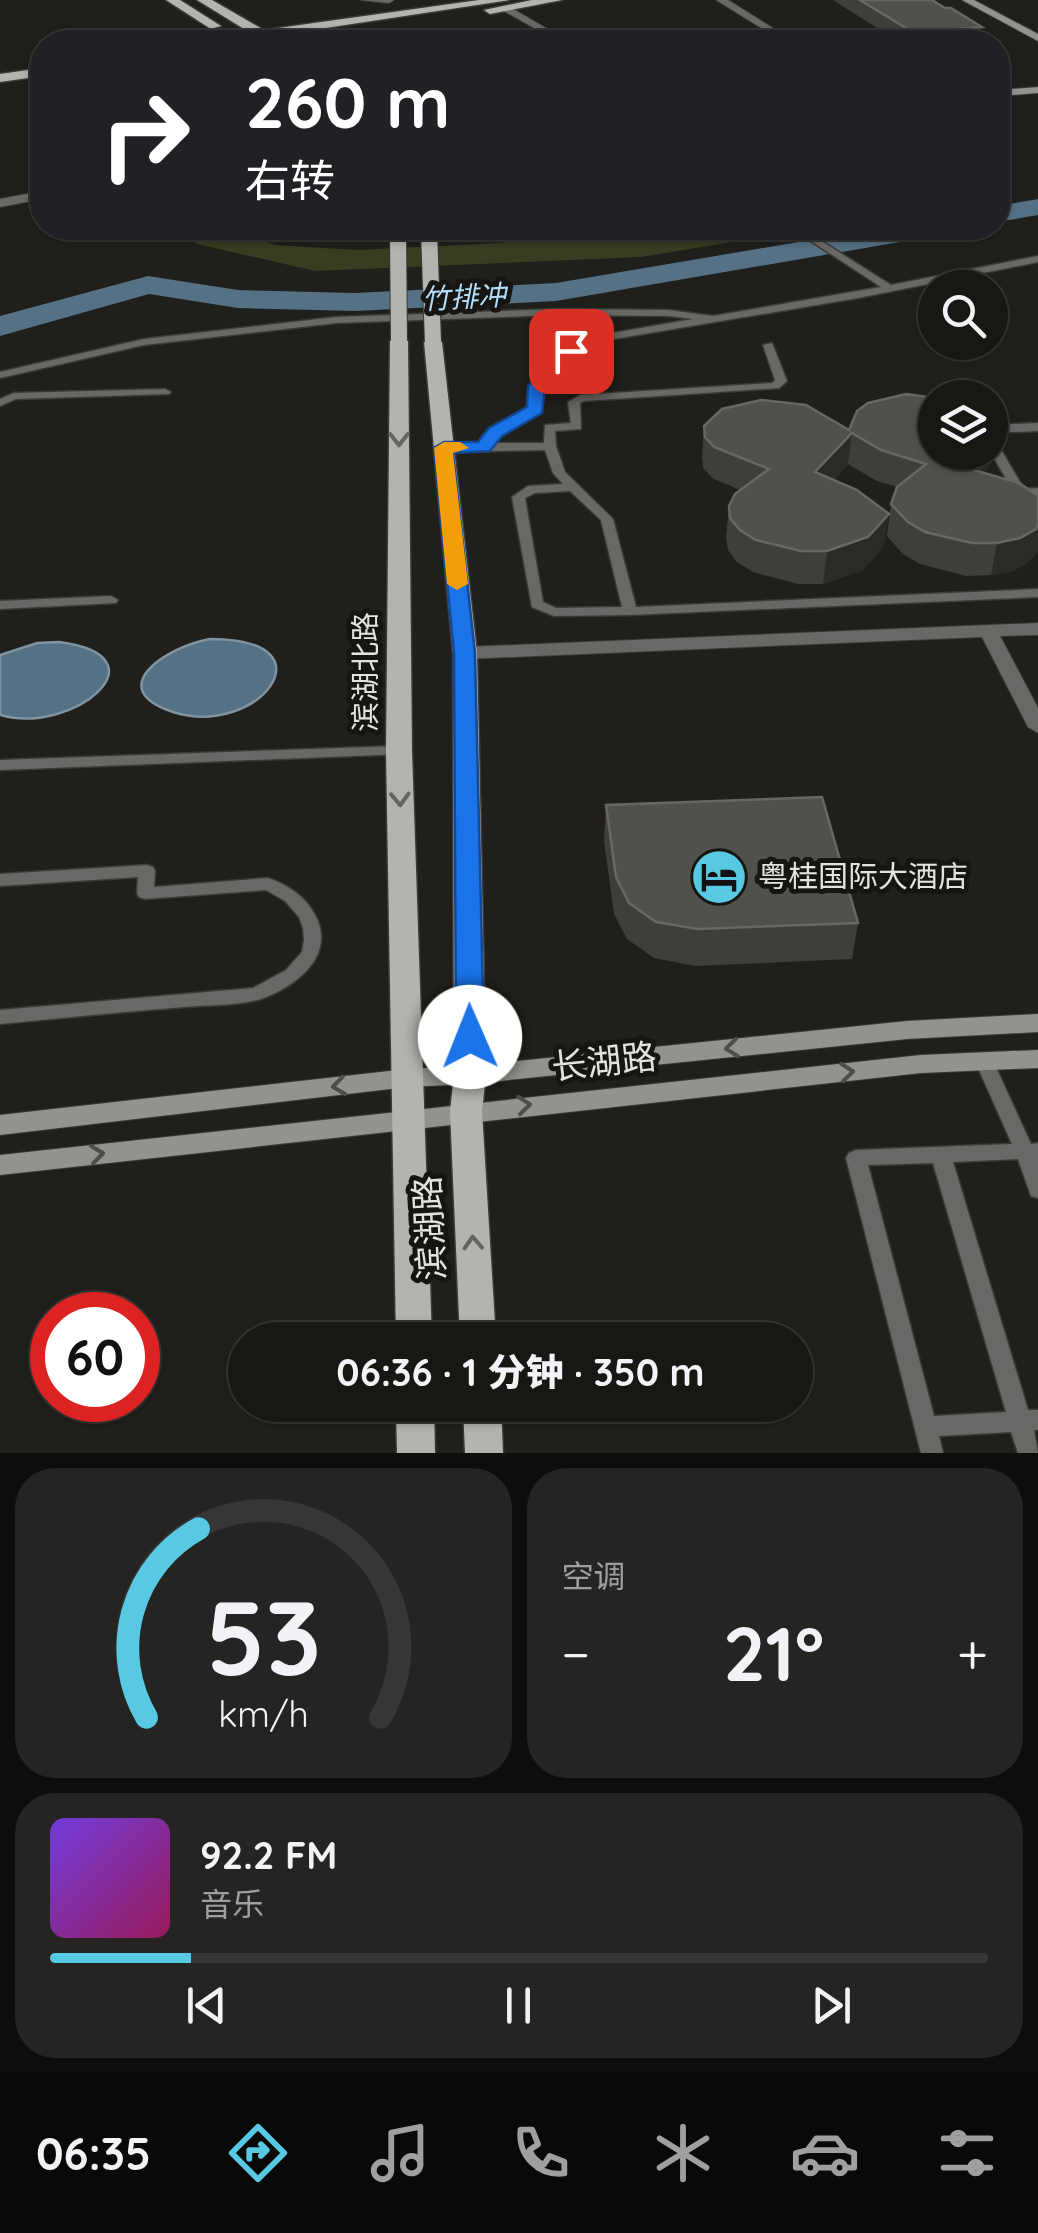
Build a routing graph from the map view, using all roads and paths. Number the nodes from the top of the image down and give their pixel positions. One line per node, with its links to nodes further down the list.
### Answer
1 (172, 0): 11 (main road)
2 (203, 0): 12 (main road)
3 (365, 0): 4 (street)
4 (389, 0)
5 (556, 0): 9 (main road)
6 (721, 0): 15 (street)
7 (967, 0): 16 (main road)
8 (990, 0): 10 (main road)
9 (505, 4): 13 (main road); 14 (street)
10 (1038, 26)
11 (220, 30)
12 (252, 30)
13 (334, 30)
14 (546, 30)
15 (770, 30)
16 (1038, 38)
17 (30, 65): 18 (main road)
18 (0, 69)
19 (30, 74): 20 (main road)
20 (0, 78)
21 (1038, 93): 22 (main road)
22 (1010, 95)
23 (30, 197): 24 (street)
24 (0, 203)
25 (398, 240): 54 (main road, 滨湖北路, one-way to 54, bridge)
26 (429, 240): 39 (main road, bridge)
27 (814, 240): 29 (lane)
28 (1038, 259): 29 (lane)
29 (890, 289): 30 (lane)
30 (710, 318): 32 (lane); 38 (lane)
31 (768, 345): 37 (lane)
32 (0, 374)
33 (165, 392): 34 (lane)
34 (0, 404)
35 (1038, 427): 36 (lane)
36 (1008, 428)
37 (550, 446): 38 (lane); 41 (lane)
38 (484, 447): 39 (lane)
39 (444, 448): 52 (main road)
40 (1007, 470): 42 (lane)
41 (570, 487): 49 (lane); 49 (lane)
42 (1020, 492): 43 (lane); 44 (lane); 45 (lane)
43 (1038, 492)
44 (992, 493)
45 (1038, 524)
46 (1038, 593): 49 (lane)
47 (111, 600): 48 (lane)
48 (0, 606)
49 (630, 611)
50 (1038, 630): 51 (street)
51 (988, 632): 52 (street); 53 (street)
52 (464, 653): 61 (main road)
53 (1038, 728)
54 (398, 751): 55 (lane); 62 (main road, 滨湖北路, one-way to 62)
55 (0, 766)
56 (0, 880): 57 (lane)
57 (0, 1017)
58 (1038, 1023): 61 (main road, 长湖路, one-way to 61)
59 (1038, 1059): 60 (main road, 长湖路)
60 (984, 1061): 63 (main road, 长湖路, one-way to 60); 66 (lane)
61 (470, 1075): 62 (main road, 长湖路); 63 (main road)
62 (408, 1078): 64 (main road, 滨湖北路); 65 (main road, 长湖路, one-way to 65)
63 (466, 1111): 64 (main road, 长湖路); 71 (main road, 滨湖路, one-way to 63)
64 (410, 1117): 68 (main road, 长湖路, one-way to 64); 70 (main road, 滨湖路)
65 (0, 1125)
66 (1032, 1151): 67 (lane); 69 (lane)
67 (941, 1156): 72 (lane); 75 (lane)
68 (0, 1166)
69 (1038, 1190)
70 (414, 1322)
71 (477, 1322)
72 (1029, 1420): 75 (lane); 79 (lane)
73 (415, 1422): 76 (main road)
74 (483, 1422): 77 (main road)
75 (926, 1428): 78 (lane)
76 (416, 1453)
77 (484, 1453)
78 (932, 1453)
79 (1029, 1453)

